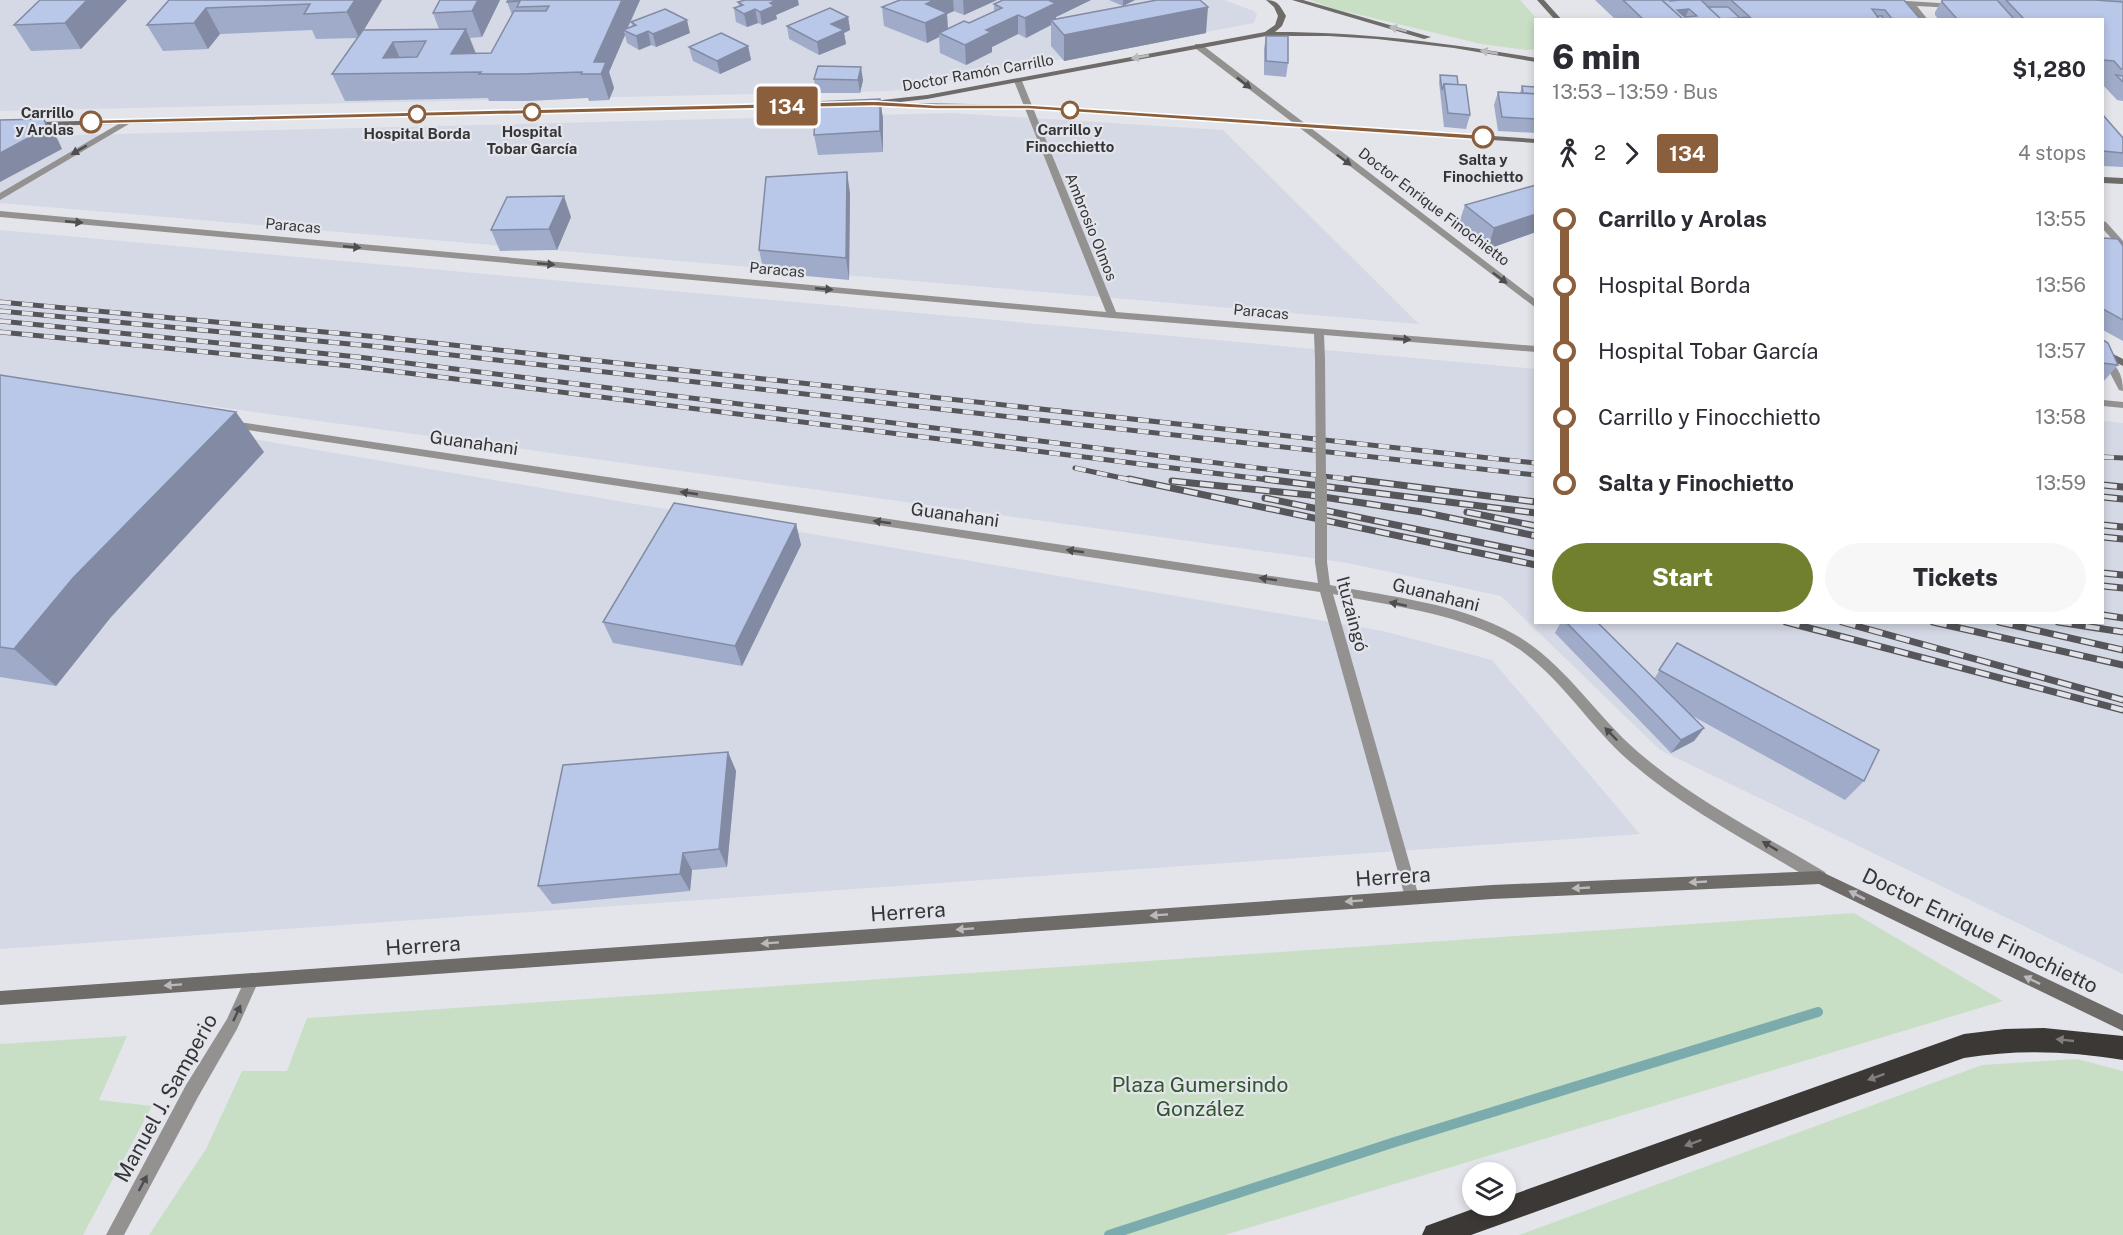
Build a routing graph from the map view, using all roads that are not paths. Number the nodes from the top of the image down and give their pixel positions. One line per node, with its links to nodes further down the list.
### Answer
1 (1269, 0): 9 (main road)
2 (1294, 0): 11 (main road, one-way to 2)
3 (1540, 0): 7 (main road)
4 (1877, 2): 5 (street)
5 (1910, 2): 6 (street); 8 (street)
6 (1967, 7)
7 (1557, 18)
8 (1923, 18)
9 (1266, 34): 10 (main road, Doctor Ramón Carrillo); 11 (main road, Doctor Ramón Carrillo)
10 (1198, 46): 13 (main road, Doctor Ramón Carrillo, one-way to 13); 19 (street, Doctor Enrique Finochietto, one-way to 19)
11 (1454, 46): 12 (main road, Doctor Ramón Carrillo, one-way to 11)
12 (1534, 59)
13 (1018, 81): 14 (main road, Doctor Ramón Carrillo); 17 (street, Ambrosio Olmos)
14 (874, 103): 16 (main road, Doctor Ramón Carrillo); 17 (main road)
15 (839, 104): 18 (main road)
16 (851, 104)
17 (1029, 107): 19 (main road); 30 (street, Ambrosio Olmos)
18 (130, 121): 20 (main road); 24 (street, one-way to 24)
19 (1298, 124): 21 (main road); 29 (street, Doctor Enrique Finochietto, one-way to 29)
20 (0, 125)
21 (1534, 141)
22 (2104, 180): 23 (main road)
23 (2123, 182)
24 (0, 197)
25 (0, 214): 30 (street, Paracas, one-way to 30)
26 (2104, 225): 27 (street)
27 (2119, 236): 28 (street)
28 (2123, 246)
29 (1534, 303)
30 (1112, 315): 31 (street, Paracas)
31 (1319, 332): 32 (street, Paracas, one-way to 32); 40 (street, Ituzaingó, bridge)
32 (1534, 350)
33 (2104, 353): 35 (main road)
34 (2104, 362): 36 (street)
35 (2123, 363)
36 (2123, 388)
37 (2104, 403): 38 (street)
38 (2123, 404)
39 (225, 424): 40 (street, Guanahani, one-way to 39)
40 (1325, 588): 41 (street, Guanahani, one-way to 40); 42 (street, Ituzaingó)
41 (1820, 877): 42 (main road, Herrera, one-way to 42); 45 (main road, Doctor Enrique Finochietto, one-way to 41)
42 (1412, 897): 43 (main road, Herrera, one-way to 43)
43 (252, 980): 44 (main road, Herrera, one-way to 44); 47 (street, Manuel J. Samperio, one-way to 43)
44 (0, 998)
45 (2123, 1023)
46 (2123, 1048): 48 (highway, one-way to 48)
47 (115, 1235)
48 (1435, 1235)

